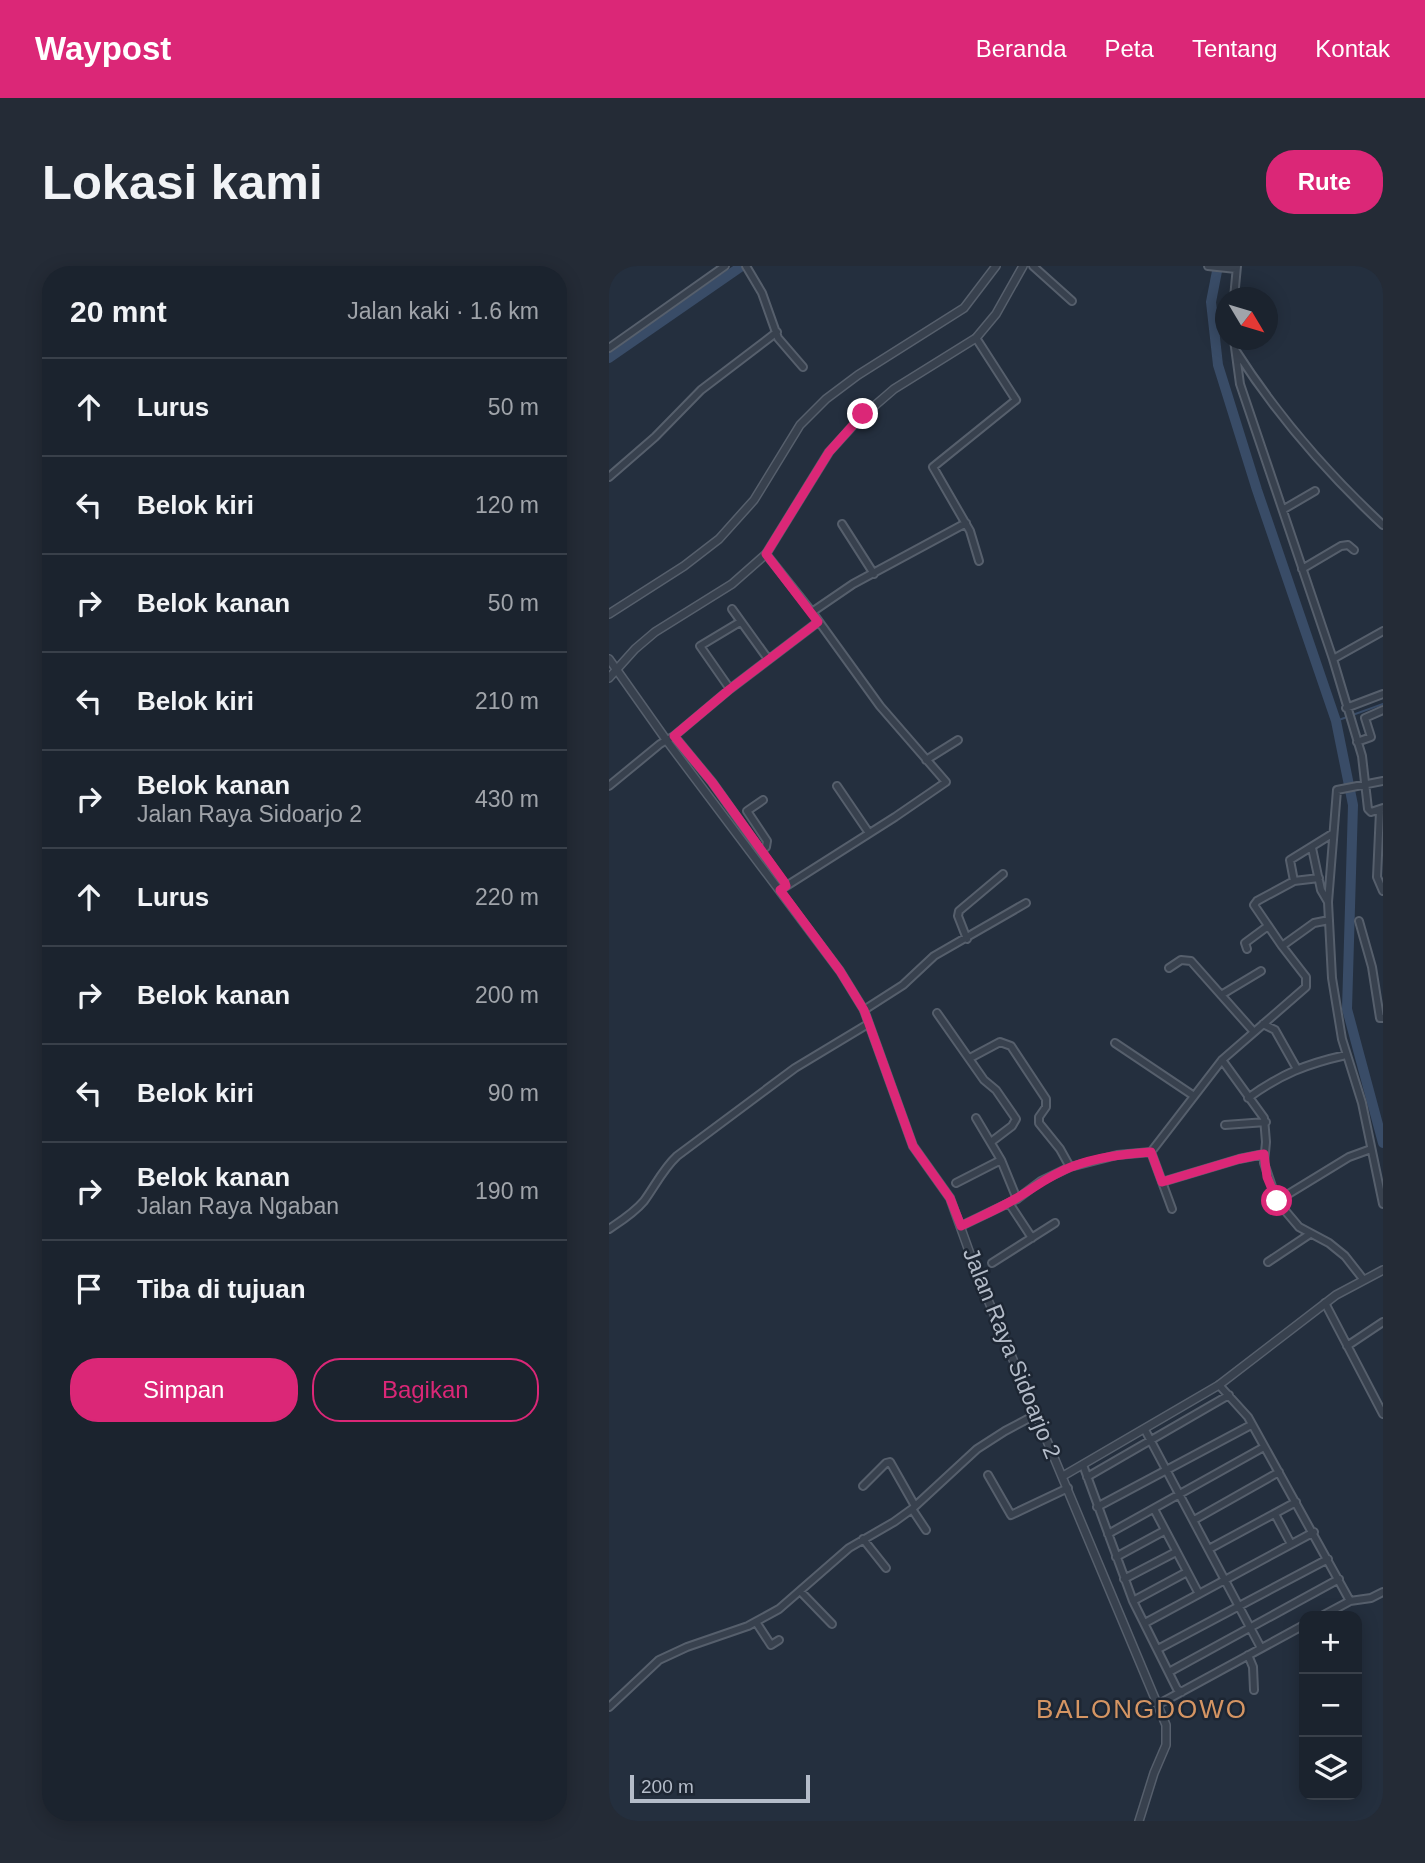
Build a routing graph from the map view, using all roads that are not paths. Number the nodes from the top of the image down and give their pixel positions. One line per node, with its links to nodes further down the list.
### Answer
1 (725, 266): 8 (street)
2 (746, 266): 11 (street)
3 (996, 266): 31 (street)
4 (1023, 266): 12 (street)
5 (1033, 266): 10 (street)
6 (1208, 266): 7 (street)
7 (1234, 268): 9 (street)
8 (716, 269): 13 (street)
9 (1234, 287)
10 (1072, 301)
11 (777, 332): 15 (street); 16 (street)
12 (976, 338): 21 (street); 25 (street)
13 (609, 348)
14 (1235, 350): 18 (street); 23 (street)
15 (803, 367)
16 (609, 477)
17 (1315, 491): 19 (street)
18 (1280, 499): 19 (street); 20 (street)
19 (1295, 502): 20 (street)
20 (1284, 509): 27 (street)
21 (966, 523): 26 (street); 28 (street)
22 (842, 524): 28 (street)
23 (1383, 525)
24 (1354, 550): 27 (street)
25 (766, 554): 30 (street); 37 (street)
26 (979, 561)
27 (1302, 569): 36 (street)
28 (874, 574): 30 (street)
29 (732, 609): 32 (street)
30 (812, 612): 33 (street)
31 (609, 614)
32 (740, 622): 35 (street); 39 (street)
33 (818, 622): 35 (street); 46 (street)
34 (1383, 631): 36 (street)
35 (768, 659): 39 (street)
36 (1333, 659): 41 (street)
37 (612, 663): 38 (street); 43 (street, Jalan Raya Sidoarjo 2)
38 (609, 678)
39 (730, 689): 43 (street)
40 (1383, 694): 41 (street)
41 (1347, 709): 45 (street)
42 (1383, 710): 45 (street)
43 (671, 738): 49 (street); 57 (street); 61 (street, Jalan Raya Sidoarjo 2)
44 (958, 740): 46 (street)
45 (1357, 742): 48 (street)
46 (926, 760): 54 (street)
47 (1383, 781): 48 (street)
48 (1362, 784): 52 (street); 55 (street)
49 (609, 786)
50 (837, 786): 54 (street)
51 (763, 800): 57 (street)
52 (1382, 809): 53 (street)
53 (1381, 824): 62 (street)
54 (869, 833): 61 (street)
55 (1332, 834): 56 (street); 63 (street)
56 (1312, 848): 59 (street); 60 (street)
57 (761, 851): 61 (street)
58 (1003, 874): 68 (street)
59 (1319, 878): 60 (street); 63 (street)
60 (1294, 881): 67 (street)
61 (783, 888): 74 (street, Jalan Raya Sidoarjo 2)
62 (1383, 891)
63 (1328, 902): 65 (street)
64 (1025, 904): 68 (street)
65 (1329, 920): 69 (street); 81 (street)
66 (1359, 921): 76 (street)
67 (1268, 926): 69 (street); 70 (street)
68 (967, 939): 74 (street)
69 (1282, 946): 78 (street)
70 (1247, 949)
71 (1169, 968): 73 (street)
72 (1261, 971): 73 (street)
73 (1221, 995): 79 (street)
74 (867, 1008): 77 (street, Jalan Raya Sidoarjo 2)
75 (937, 1013): 82 (street)
76 (1383, 1018)
77 (868, 1024): 104 (street, Jalan Raya Sidoarjo 2); 105 (street)
78 (1263, 1024): 79 (street); 84 (street)
79 (1254, 1032): 83 (street)
80 (1115, 1043): 85 (street)
81 (1346, 1055): 84 (street); 91 (street)
82 (970, 1058): 90 (street); 95 (street)
83 (1222, 1060): 85 (street); 86 (street)
84 (1297, 1069): 86 (street)
85 (1193, 1096): 92 (street)
86 (1248, 1098): 88 (street)
87 (976, 1118): 90 (street)
88 (1265, 1120): 89 (street); 93 (street)
89 (1224, 1125)
90 (991, 1142): 94 (street)
91 (1371, 1149): 99 (street); 101 (street)
92 (1151, 1152): 95 (street); 96 (street)
93 (1264, 1154): 96 (street); 99 (street)
94 (1001, 1160): 97 (street); 98 (street)
95 (1070, 1167): 98 (street)
96 (1162, 1182): 102 (street)
97 (956, 1183)
98 (1017, 1199): 100 (street)
99 (1277, 1201): 106 (street)
100 (1009, 1203): 104 (street); 107 (street)
101 (1383, 1204)
102 (1172, 1209)
103 (1055, 1223): 107 (street)
104 (965, 1224): 118 (street, Jalan Raya Sidoarjo 2)
105 (609, 1229)
106 (1310, 1234): 108 (street); 111 (street)
107 (1032, 1238): 109 (street)
108 (1268, 1262)
109 (992, 1263)
110 (1383, 1269): 111 (street)
111 (1363, 1279): 112 (street)
112 (1325, 1303): 114 (street); 115 (street)
113 (1383, 1322): 114 (street)
114 (1347, 1346): 117 (street)
115 (1219, 1385): 116 (street); 120 (street)
116 (1229, 1395): 119 (street); 121 (street)
117 (1383, 1413)
118 (1037, 1414): 126 (street, Jalan Raya Sidoarjo 2); 134 (street)
119 (1251, 1424): 122 (street); 124 (street)
120 (1145, 1430): 121 (street); 123 (street)
121 (1151, 1441): 124 (street); 128 (street)
122 (1264, 1447): 125 (street); 131 (street)
123 (1083, 1465): 126 (street); 128 (street)
124 (1167, 1470): 131 (street); 133 (street)
125 (1279, 1472): 132 (street); 137 (street)
126 (1067, 1474): 130 (street, Jalan Raya Sidoarjo 2)
127 (988, 1475): 130 (street)
128 (1087, 1477): 133 (street)
129 (863, 1486): 134 (street)
130 (1068, 1488): 172 (street, Jalan Raya Sidoarjo 2)
131 (1179, 1495): 135 (street); 137 (street)
132 (1296, 1502): 136 (street); 140 (street)
133 (1097, 1507): 141 (street)
134 (913, 1508): 138 (street); 142 (street)
135 (1154, 1508): 139 (street); 141 (street)
136 (1275, 1514): 143 (street); 144 (street)
137 (1194, 1521): 144 (street)
138 (926, 1530)
139 (1164, 1531): 145 (street); 146 (street)
140 (1314, 1532): 143 (street); 147 (street)
141 (1108, 1534): 146 (street)
142 (863, 1539): 148 (street); 153 (street)
143 (1291, 1544): 151 (street)
144 (1209, 1549): 151 (street)
145 (1176, 1552): 149 (street); 150 (street)
146 (1116, 1557): 150 (street)
147 (1328, 1559): 152 (street); 158 (street)
148 (886, 1567)
149 (1187, 1572): 155 (street); 156 (street)
150 (1124, 1579): 156 (street)
151 (1226, 1579): 155 (street); 158 (street)
152 (1339, 1579): 157 (street); 163 (street)
153 (801, 1592): 160 (street); 162 (street)
154 (1383, 1592): 157 (street)
155 (1199, 1594): 161 (street)
156 (1133, 1601): 161 (street)
157 (1350, 1601): 159 (street)
158 (1240, 1606): 163 (street); 167 (street)
159 (1331, 1611)
160 (756, 1622): 165 (street); 173 (street)
161 (1145, 1623): 167 (street)
162 (832, 1625)
163 (1251, 1627): 166 (street); 169 (street)
164 (1299, 1628): 166 (street)
165 (779, 1640)
166 (1261, 1648): 168 (street)
167 (1158, 1649): 169 (street)
168 (1248, 1655): 170 (street); 171 (street)
169 (1169, 1672): 171 (street)
170 (1254, 1690)
171 (1182, 1692): 172 (street)
172 (1163, 1702): 174 (street, Jalan Raya Sidoarjo 2)
173 (609, 1707)
174 (1139, 1821)

